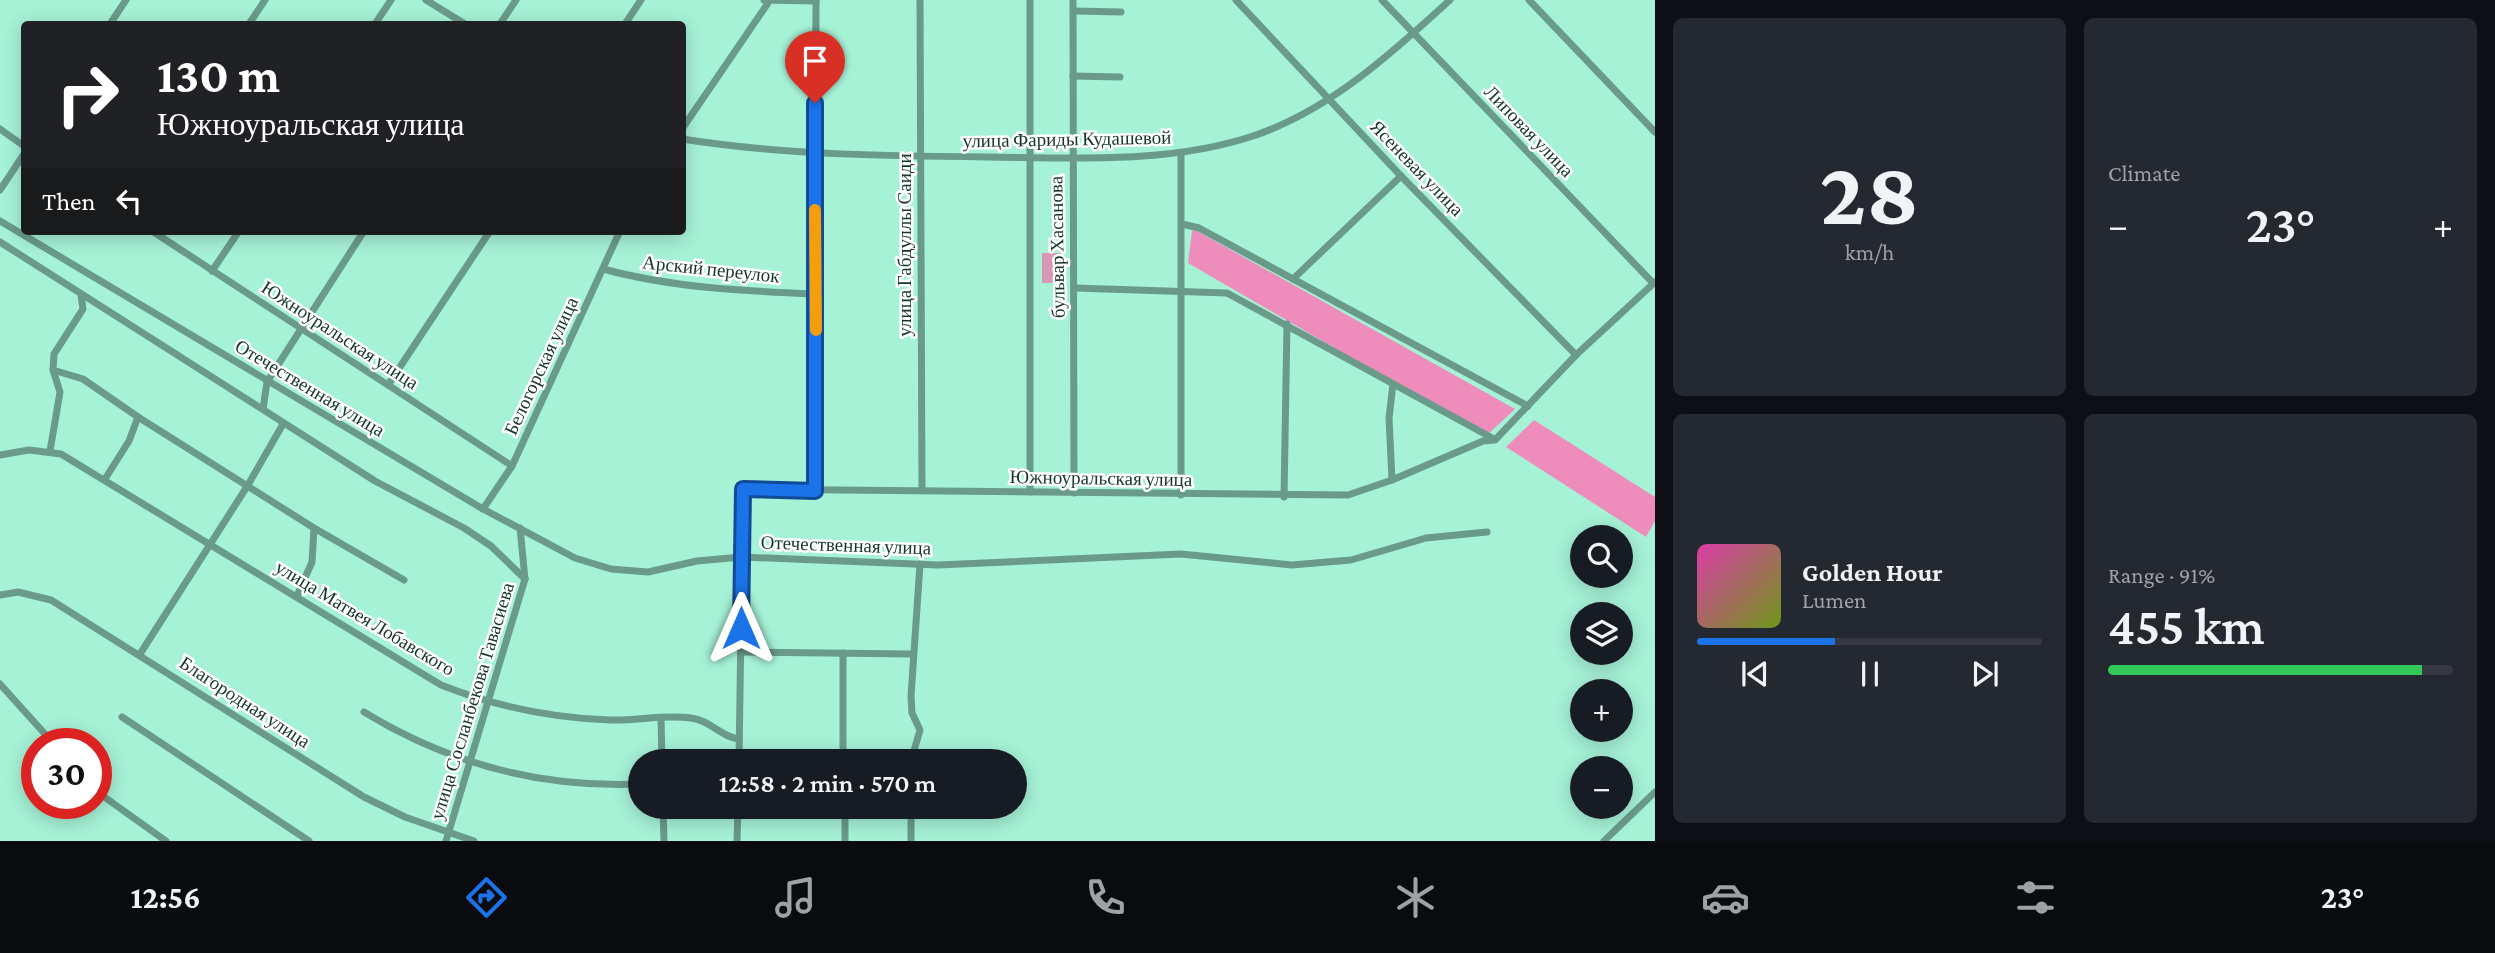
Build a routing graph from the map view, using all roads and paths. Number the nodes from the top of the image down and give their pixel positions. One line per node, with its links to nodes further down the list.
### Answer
1 (126, 0): 18 (street)
2 (265, 0): 19 (street)
3 (391, 0): 20 (street)
4 (426, 0): 21 (street)
5 (516, 0): 22 (street)
6 (641, 0): 23 (street)
7 (920, 0): 35 (street, улица Габдуллы Саиди)
8 (1030, 0): 37 (street, бульвар Хасанова)
9 (1073, 0): 16 (street, бульвар Хасанова)
10 (1236, 0): 27 (street, Ясеневая улица)
11 (1382, 0): 24 (street, Липовая улица)
12 (1450, 0): 24 (street, улица Фариды Кудашевой)
13 (1529, 0): 30 (street)
14 (766, 1): 15 (street); 28 (street)
15 (816, 1): 34 (street)
16 (1073, 11): 17 (street); 25 (street, бульвар Хасанова)
17 (1121, 12)
18 (112, 21)
19 (251, 21)
20 (376, 21)
21 (460, 21)
22 (502, 21)
23 (627, 21)
24 (1414, 33): 27 (street, улица Фариды Кудашевой); 54 (street, Липовая улица)
25 (1073, 76): 26 (street); 36 (street, бульвар Хасанова)
26 (1120, 77)
27 (1329, 99): 33 (street, улица Фариды Кудашевой); 39 (street, Ясеневая улица)
28 (686, 123)
29 (0, 129): 32 (street)
30 (1655, 132)
31 (686, 140): 34 (street, улица Фариды Кудашевой)
32 (21, 144)
33 (1181, 153): 36 (street, улица Фариды Кудашевой); 42 (street)
34 (815, 154): 35 (street, улица Фариды Кудашевой); 57 (street)
35 (919, 156): 37 (street, улица Фариды Кудашевой); 77 (street, улица Габдуллы Саиди)
36 (1071, 156): 37 (street, улица Фариды Кудашевой); 55 (street, бульвар Хасанова)
37 (1029, 157): 79 (street, бульвар Хасанова)
38 (21, 158): 40 (street)
39 (1401, 176): 53 (street); 61 (street, Ясеневая улица)
40 (0, 190)
41 (0, 221): 43 (street, Отечественная улица)
42 (1182, 224): 53 (street); 56 (street)
43 (21, 234)
44 (23, 235): 63 (street, Отечественная улица)
45 (158, 235): 52 (street, Южноуральская улица)
46 (236, 235): 52 (street)
47 (361, 235): 60 (street)
48 (487, 235): 65 (street)
49 (618, 235): 51 (street, Белогорская улица)
50 (0, 242): 58 (street)
51 (603, 269): 57 (street, Арский переулок); 73 (street, Белогорская улица)
52 (212, 271): 60 (street, Южноуральская улица)
53 (1293, 279): 66 (street)
54 (1654, 283): 61 (street, Южноуральская улица)
55 (1075, 288): 56 (street); 80 (street, бульвар Хасанова)
56 (1181, 290): 59 (street); 81 (street)
57 (816, 294): 78 (street)
58 (82, 295): 62 (street); 67 (street)
59 (1287, 324): 64 (street); 82 (street)
60 (300, 327): 63 (street); 65 (street, Южноуральская улица)
61 (1576, 355): 66 (street, Южноуральская улица)
62 (53, 370): 68 (street); 71 (street)
63 (267, 382): 67 (street); 83 (street, Отечественная улица)
64 (1393, 384): 70 (street); 75 (street)
65 (388, 385): 73 (street, Южноуральская улица)
66 (1528, 406): 70 (street, Южноуральская улица)
67 (263, 409): 69 (street)
68 (138, 417): 74 (street); 76 (street)
69 (283, 424): 76 (street); 90 (street)
70 (1495, 440): 75 (street, Южноуральская улица)
71 (50, 451): 72 (street, улица Матвея Лобавского); 74 (street, улица Матвея Лобавского)
72 (0, 455)
73 (512, 466): 83 (street, Белогорская улица)
74 (105, 479): 87 (street, улица Матвея Лобавского)
75 (1392, 480): 82 (street, Южноуральская улица)
76 (248, 485): 84 (street); 87 (street)
77 (922, 490): 78 (street, Южноуральская улица); 79 (street, Южноуральская улица)
78 (815, 491): 88 (street, Южноуральская улица)
79 (1030, 492): 80 (street, Южноуральская улица)
80 (1074, 493): 81 (street, Южноуральская улица)
81 (1181, 495): 82 (street, Южноуральская улица)
82 (1284, 497)
83 (483, 509): 85 (street, Отечественная улица)
84 (314, 528): 91 (street); 93 (street)
85 (520, 528): 88 (street, Отечественная улица); 90 (street, улица Сосланбекова Тавасиева)
86 (1486, 532): 89 (street, Отечественная улица)
87 (209, 541): 93 (street, улица Матвея Лобавского); 95 (street)
88 (741, 557): 89 (street, Отечественная улица); 94 (street, Южноуральская улица)
89 (920, 564): 97 (street)
90 (525, 579): 99 (street, улица Сосланбекова Тавасиева)
91 (404, 580)
92 (0, 595): 95 (street, Благородная улица)
93 (297, 596): 99 (street, улица Матвея Лобавского)
94 (741, 652): 96 (street); 104 (street, Южноуральская улица)
95 (140, 653): 117 (street, Благородная улица)
96 (843, 653): 97 (street); 107 (street)
97 (911, 654): 108 (street)
98 (0, 684): 103 (street)
99 (488, 702): 102 (street, улица Матвея Лобавского); 109 (street, улица Сосланбекова Тавасиева)
100 (364, 712): 109 (street)
101 (122, 717): 119 (street)
102 (661, 718): 104 (street, улица Матвея Лобавского); 105 (street)
103 (40, 728)
104 (739, 740): 106 (street, Южноуральская улица)
105 (662, 749)
106 (739, 749)
107 (843, 749)
108 (914, 749)
109 (469, 763): 110 (street); 117 (street, улица Сосланбекова Тавасиева)
110 (628, 784)
111 (1655, 792): 125 (street)
112 (112, 802): 118 (street)
113 (663, 819): 121 (street)
114 (738, 819): 122 (street)
115 (845, 819): 123 (street)
116 (911, 819): 124 (street)
117 (447, 838): 120 (street, Благородная улица)
118 (166, 841)
119 (309, 841)
120 (474, 841)
121 (664, 841)
122 (737, 841)
123 (845, 841)
124 (911, 841)
125 (1604, 841)

